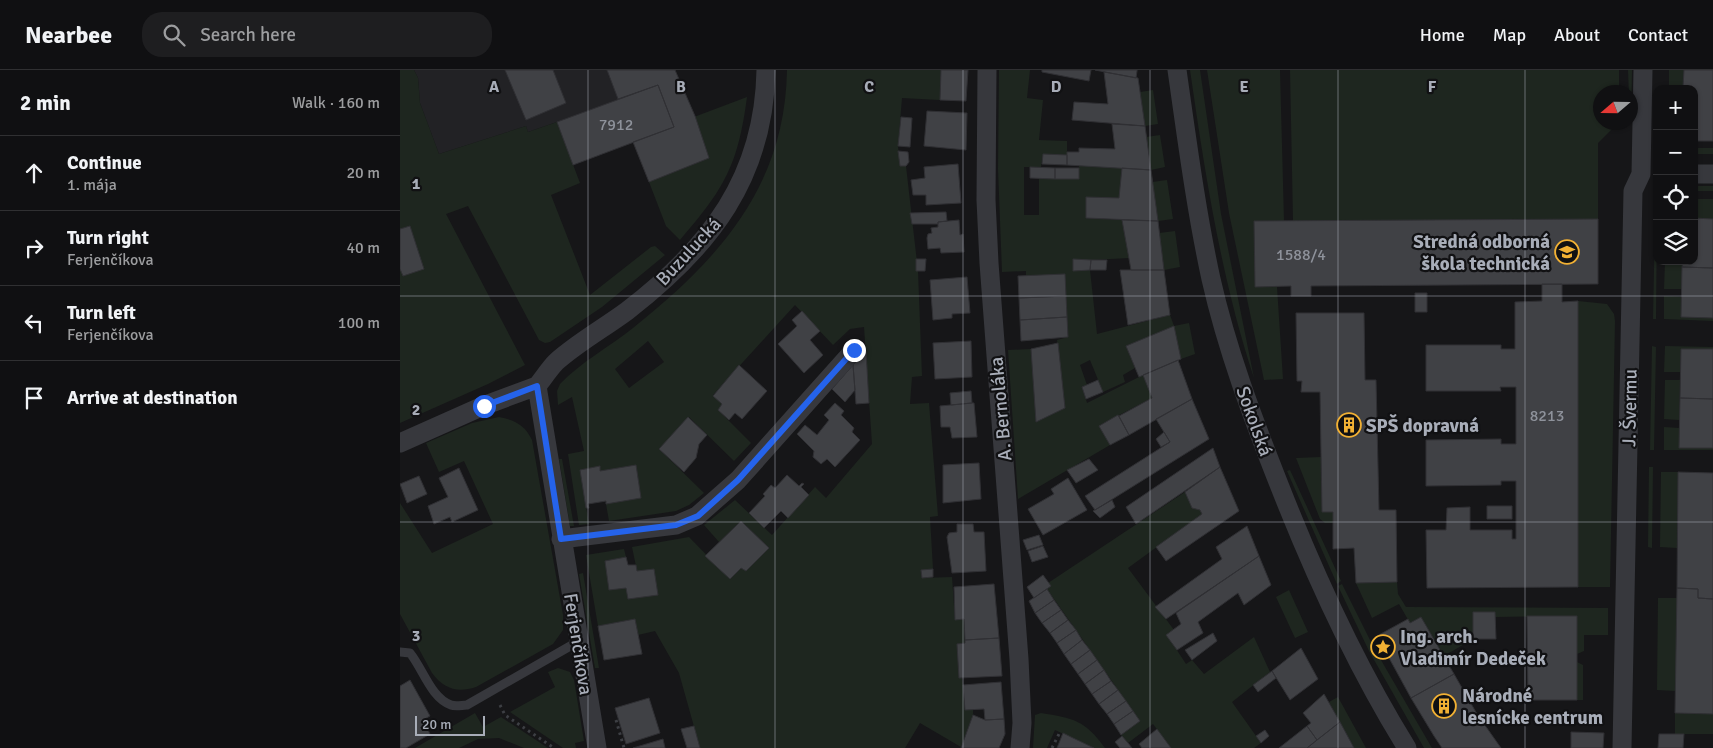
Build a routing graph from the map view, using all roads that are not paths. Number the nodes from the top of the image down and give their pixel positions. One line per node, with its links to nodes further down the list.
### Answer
1 (766, 70): 9 (street, Buzulucká)
2 (987, 70): 15 (street, A. Bernoláka)
3 (1177, 70): 16 (street, Sokolská)
4 (1643, 70): 5 (street, J. Švermu)
5 (1649, 174): 17 (street, J. Švermu)
6 (1698, 174): 7 (street)
7 (1713, 174)
8 (854, 350): 11 (street)
9 (537, 386): 10 (street); 11 (street, Ferjenčíkova)
10 (400, 443)
11 (561, 539): 12 (street, Ferjenčíkova)
12 (579, 641): 13 (lane); 14 (street, Ferjenčíkova)
13 (400, 652)
14 (597, 748)
15 (1020, 748)
16 (1407, 748)
17 (1622, 748)

